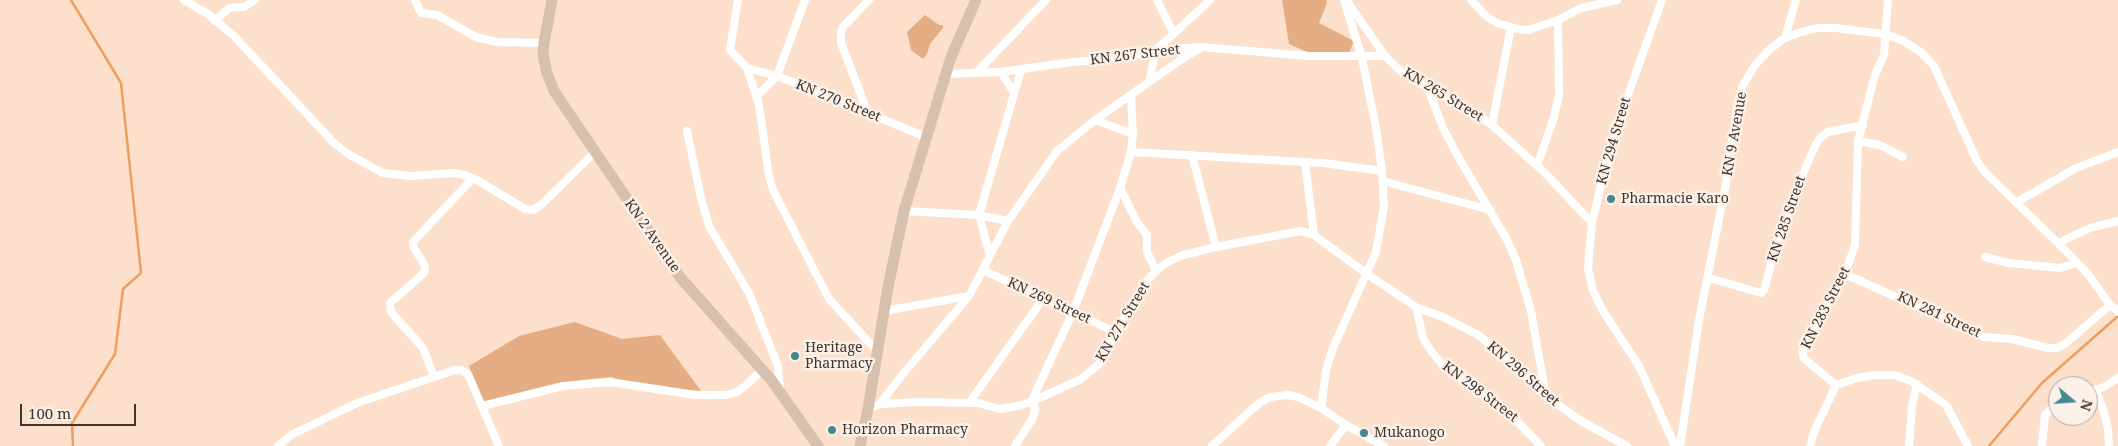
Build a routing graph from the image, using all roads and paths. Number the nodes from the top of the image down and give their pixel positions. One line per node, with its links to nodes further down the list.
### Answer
1 (184, 0): 19 (street)
2 (255, 0): 19 (street)
3 (415, 0): 24 (street)
4 (552, 0): 24 (main road, KN 2 Avenue)
5 (738, 0): 29 (street)
6 (806, 0): 34 (street)
7 (869, 0): 40 (street)
8 (976, 0): 33 (main road)
9 (1046, 0): 32 (street)
10 (1157, 0): 21 (street)
11 (1210, 0): 21 (street)
12 (1346, 0): 27 (street, KN 265 Street); 28 (street)
13 (1471, 0): 20 (street)
14 (1617, 0): 18 (street)
15 (1662, 0): 65 (street, KN 294 Street)
16 (1796, 0): 23 (street)
17 (1888, 0): 22 (street, KN 283 Street)
18 (1558, 20): 20 (street); 54 (street)
19 (215, 22): 56 (street)
20 (1511, 28): 42 (street)
21 (1173, 32): 26 (street)
22 (1884, 34): 23 (street, KN 9 Avenue); 43 (street, KN 283 Street); 59 (street, KN 9 Avenue)
23 (1785, 38): 76 (street, KN 9 Avenue)
24 (544, 43): 48 (main road, KN 2 Avenue)
25 (1202, 47): 26 (street, KN 267 Street); 28 (street, KN 267 Street); 35 (street)
26 (1156, 50): 30 (street, KN 267 Street); 35 (street)
27 (1385, 56): 28 (street, KN 267 Street); 36 (street, KN 265 Street)
28 (1362, 58): 55 (street)
29 (747, 68): 34 (street, KN 270 Street); 39 (street)
30 (1021, 70): 31 (street, KN 267 Street); 37 (street)
31 (1001, 72): 32 (street, KN 267 Street); 37 (street)
32 (976, 73): 33 (street, KN 267 Street)
33 (946, 74): 47 (main road)
34 (777, 76): 39 (street); 40 (street, KN 270 Street)
35 (1149, 82): 38 (street)
36 (1428, 88): 42 (street, KN 265 Street); 60 (street)
37 (1014, 93): 62 (street)
38 (1131, 95): 41 (street); 45 (street)
39 (756, 96): 85 (street)
40 (868, 113): 47 (street, KN 270 Street)
41 (1095, 120): 45 (street); 63 (street)
42 (1492, 125): 54 (street, KN 265 Street)
43 (1863, 125): 46 (street, KN 283 Street); 76 (street, KN 285 Street)
44 (687, 131): 92 (street)
45 (1133, 134): 49 (street)
46 (1858, 141): 52 (street); 75 (street, KN 283 Street)
47 (925, 142): 61 (main road)
48 (595, 152): 56 (street); 86 (main road, KN 2 Avenue)
49 (1131, 152): 51 (street); 58 (street)
50 (2118, 152): 59 (street)
51 (1192, 155): 53 (street); 68 (street)
52 (1902, 157)
53 (1305, 162): 55 (street); 66 (street)
54 (1537, 166): 65 (street, KN 265 Street)
55 (1382, 172): 57 (street)
56 (472, 178): 87 (street)
57 (1383, 181): 60 (street); 74 (street)
58 (1120, 188): 73 (street); 83 (street)
59 (2017, 202): 67 (street, KN 9 Avenue)
60 (1490, 210): 93 (street)
61 (904, 211): 62 (street); 81 (main road)
62 (979, 215): 63 (street); 69 (street)
63 (1008, 221): 69 (street)
64 (2118, 221): 67 (street)
65 (1592, 223): 113 (street, KN 294 Street)
66 (1314, 235): 68 (street, KN 271 Street); 74 (street)
67 (2058, 243): 71 (street, KN 9 Avenue)
68 (1216, 247): 73 (street, KN 271 Street)
69 (990, 256): 72 (street)
70 (1985, 257): 71 (street)
71 (2077, 262): 79 (street, KN 9 Avenue)
72 (983, 270): 77 (street); 78 (street, KN 269 Street)
73 (1156, 271): 84 (street, KN 271 Street)
74 (1367, 274): 80 (street); 99 (street)
75 (1845, 274): 79 (street, KN 281 Street); 90 (street, KN 283 Street)
76 (1709, 278): 114 (street, KN 9 Avenue)
77 (969, 296): 81 (street); 97 (street)
78 (1043, 298): 83 (street, KN 269 Street); 96 (street)
79 (2110, 305): 82 (street, KN 9 Avenue)
80 (1416, 307): 93 (street, KN 296 Street); 111 (street, KN 298 Street)
81 (884, 311): 85 (main road)
82 (2118, 311)
83 (1073, 312): 84 (street, KN 269 Street); 95 (street)
84 (1115, 332): 95 (street, KN 271 Street)
85 (876, 350): 100 (main road)
86 (762, 370): 92 (main road, KN 2 Avenue); 98 (street)
87 (434, 377): 98 (street); 103 (street)
88 (2118, 378): 91 (street)
89 (1917, 384): 90 (street); 116 (street); 117 (street)
90 (1836, 386): 115 (street)
91 (2098, 390)
92 (780, 391): 105 (main road, KN 2 Avenue)
93 (1546, 396): 112 (street, KN 296 Street)
94 (2098, 400): 119 (street)
95 (1030, 402): 96 (street, KN 271 Street); 107 (street)
96 (969, 403): 97 (street, KN 271 Street)
97 (880, 404): 100 (street, KN 271 Street)
98 (482, 406): 104 (street)
99 (1321, 408): 102 (street); 108 (street)
100 (868, 409): 106 (main road)
101 (2048, 412): 118 (street)
102 (1346, 424): 109 (street); 110 (street)
103 (278, 446)
104 (499, 446)
105 (818, 446)
106 (860, 446)
107 (1016, 446)
108 (1212, 446)
109 (1330, 446)
110 (1384, 446)
111 (1541, 446)
112 (1627, 446)
113 (1675, 446)
114 (1680, 446)
115 (1810, 446)
116 (1909, 446)
117 (1968, 446)
118 (2042, 446)
119 (2109, 446)

